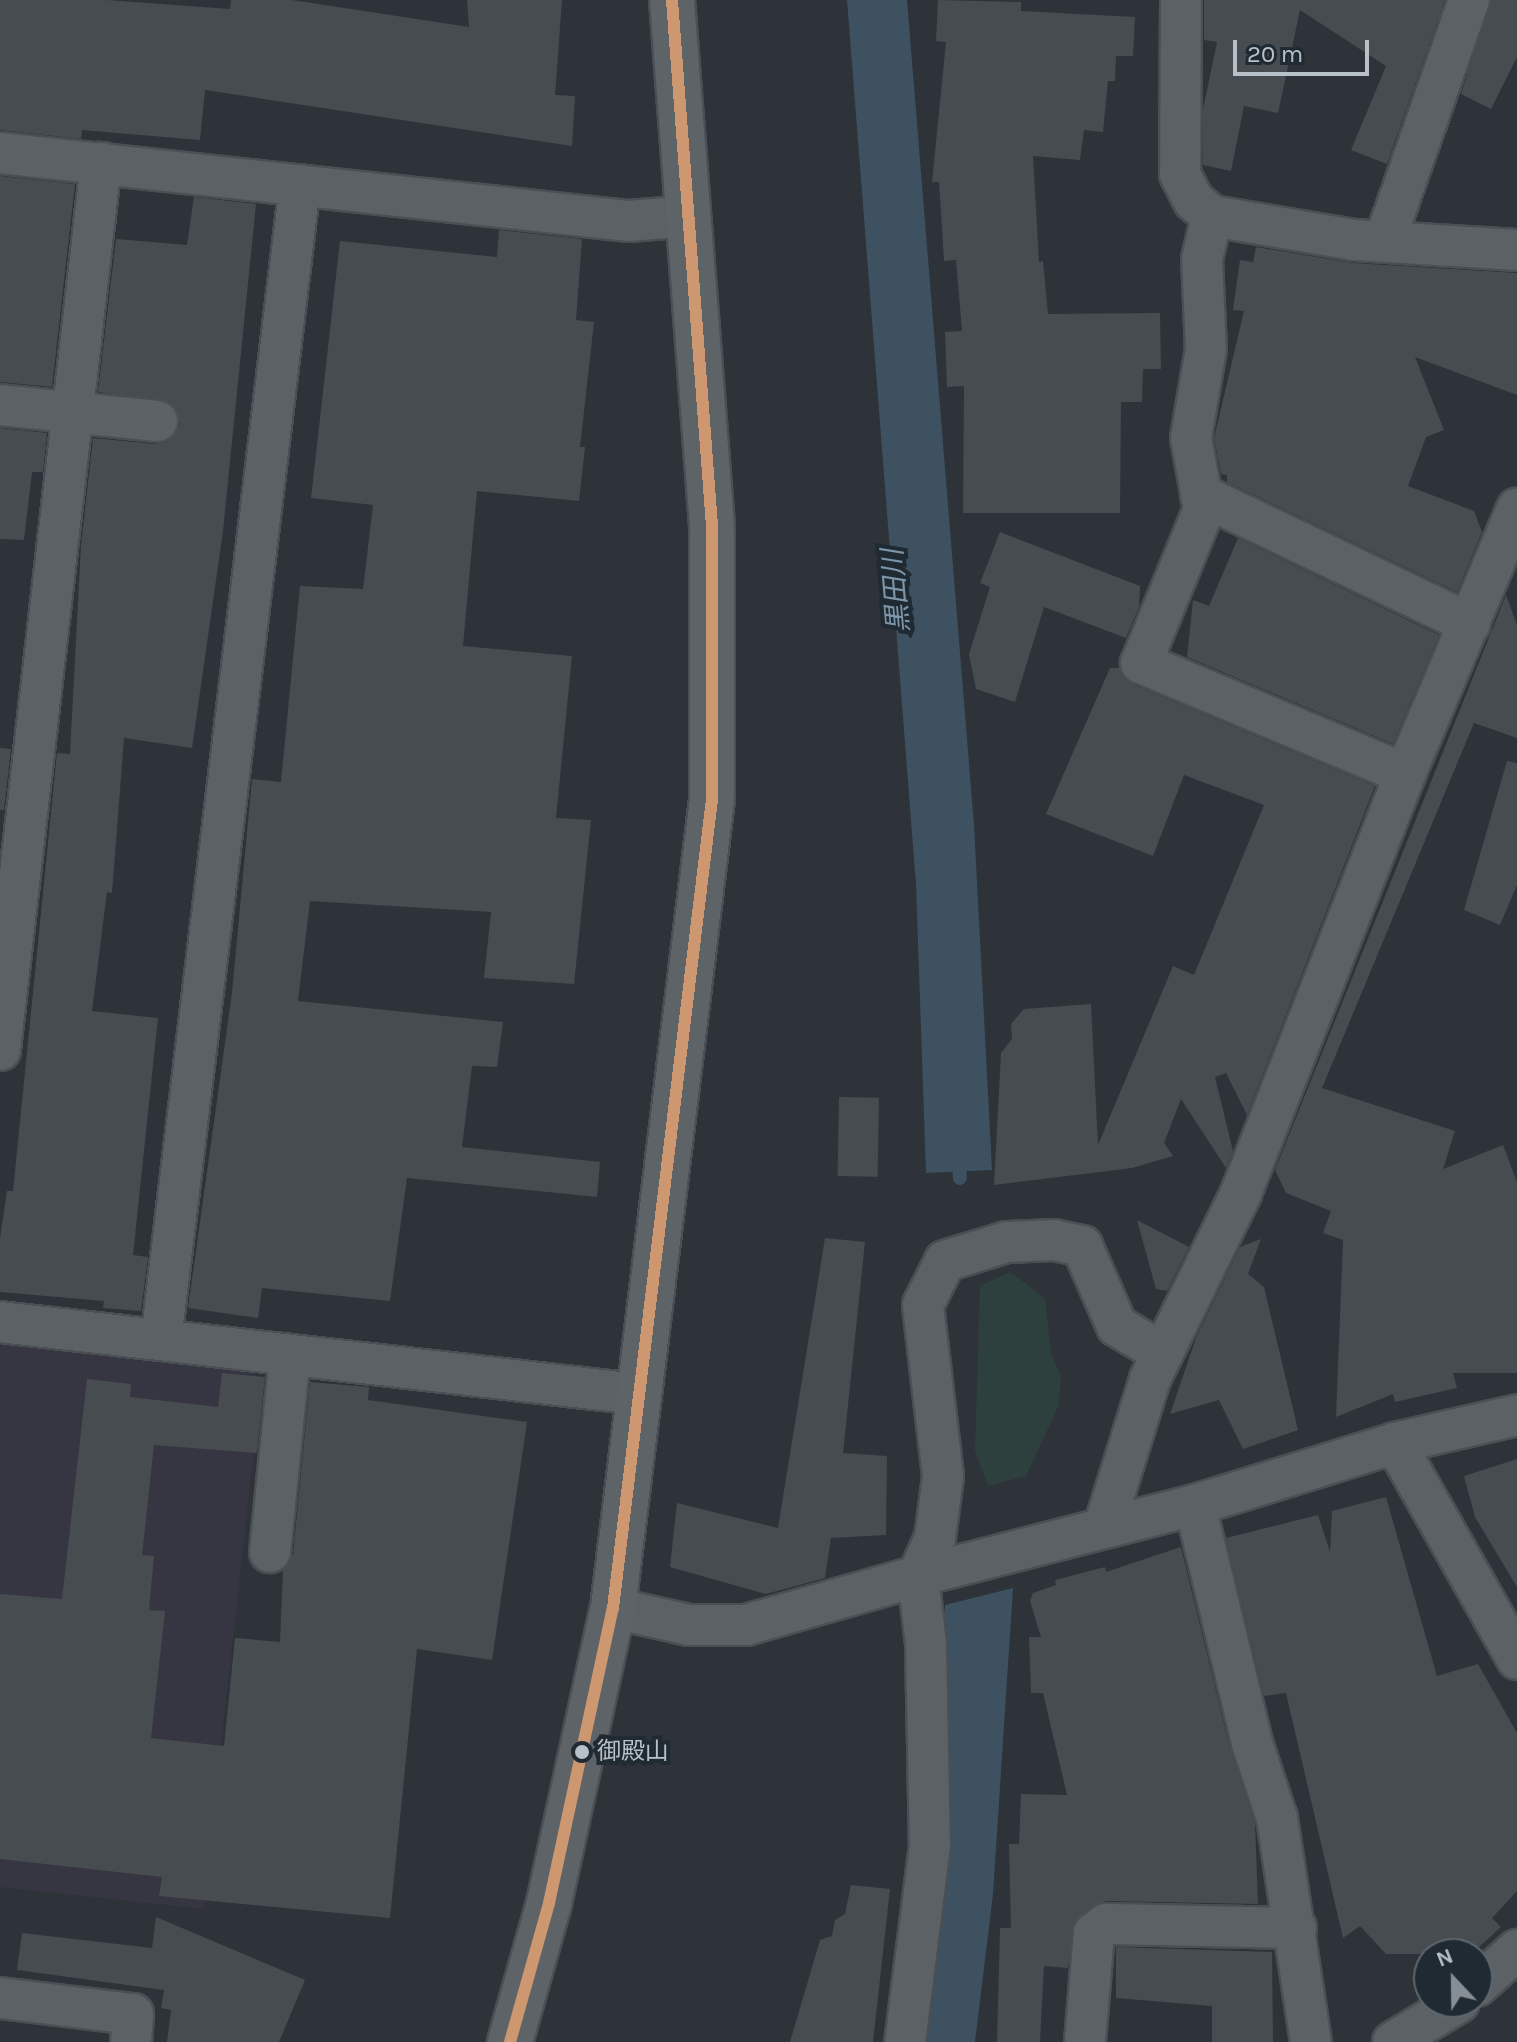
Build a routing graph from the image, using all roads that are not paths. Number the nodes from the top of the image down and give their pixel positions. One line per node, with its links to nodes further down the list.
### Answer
1 (672, 0): 7 (main road)
2 (1181, 0): 8 (street)
3 (1469, 0): 9 (street)
4 (0, 153): 5 (street)
5 (101, 163): 6 (street); 12 (street)
6 (300, 185): 7 (street); 20 (street)
7 (690, 216): 23 (main road)
8 (1212, 216): 9 (street); 14 (street)
9 (1385, 240): 10 (street)
10 (1517, 250)
11 (0, 405): 12 (street)
12 (73, 413): 13 (street); 18 (street)
13 (157, 421)
14 (1201, 495): 16 (street); 17 (street)
15 (1517, 509): 16 (street)
16 (1470, 624): 17 (street)
17 (1405, 774): 21 (street)
18 (0, 1050)
19 (0, 1322): 20 (street)
20 (161, 1340): 22 (street)
21 (1161, 1352): 27 (street); 29 (street)
22 (290, 1355): 23 (street); 28 (street)
23 (637, 1394): 30 (main road)
24 (1517, 1415): 25 (street)
25 (1395, 1443): 26 (street); 31 (street)
26 (1195, 1505): 27 (street); 32 (street)
27 (1104, 1527): 29 (street)
28 (270, 1552)
29 (918, 1576): 30 (street); 39 (street)
30 (613, 1608): 38 (main road)
31 (1517, 1659)
32 (1296, 1928): 40 (street); 41 (street)
33 (1517, 1950): 34 (street)
34 (1493, 1972)
35 (0, 1998): 37 (street)
36 (1433, 2018): 42 (street)
37 (131, 2042)
38 (510, 2042)
39 (905, 2042)
40 (1085, 2042)
41 (1311, 2042)
42 (1393, 2042)

